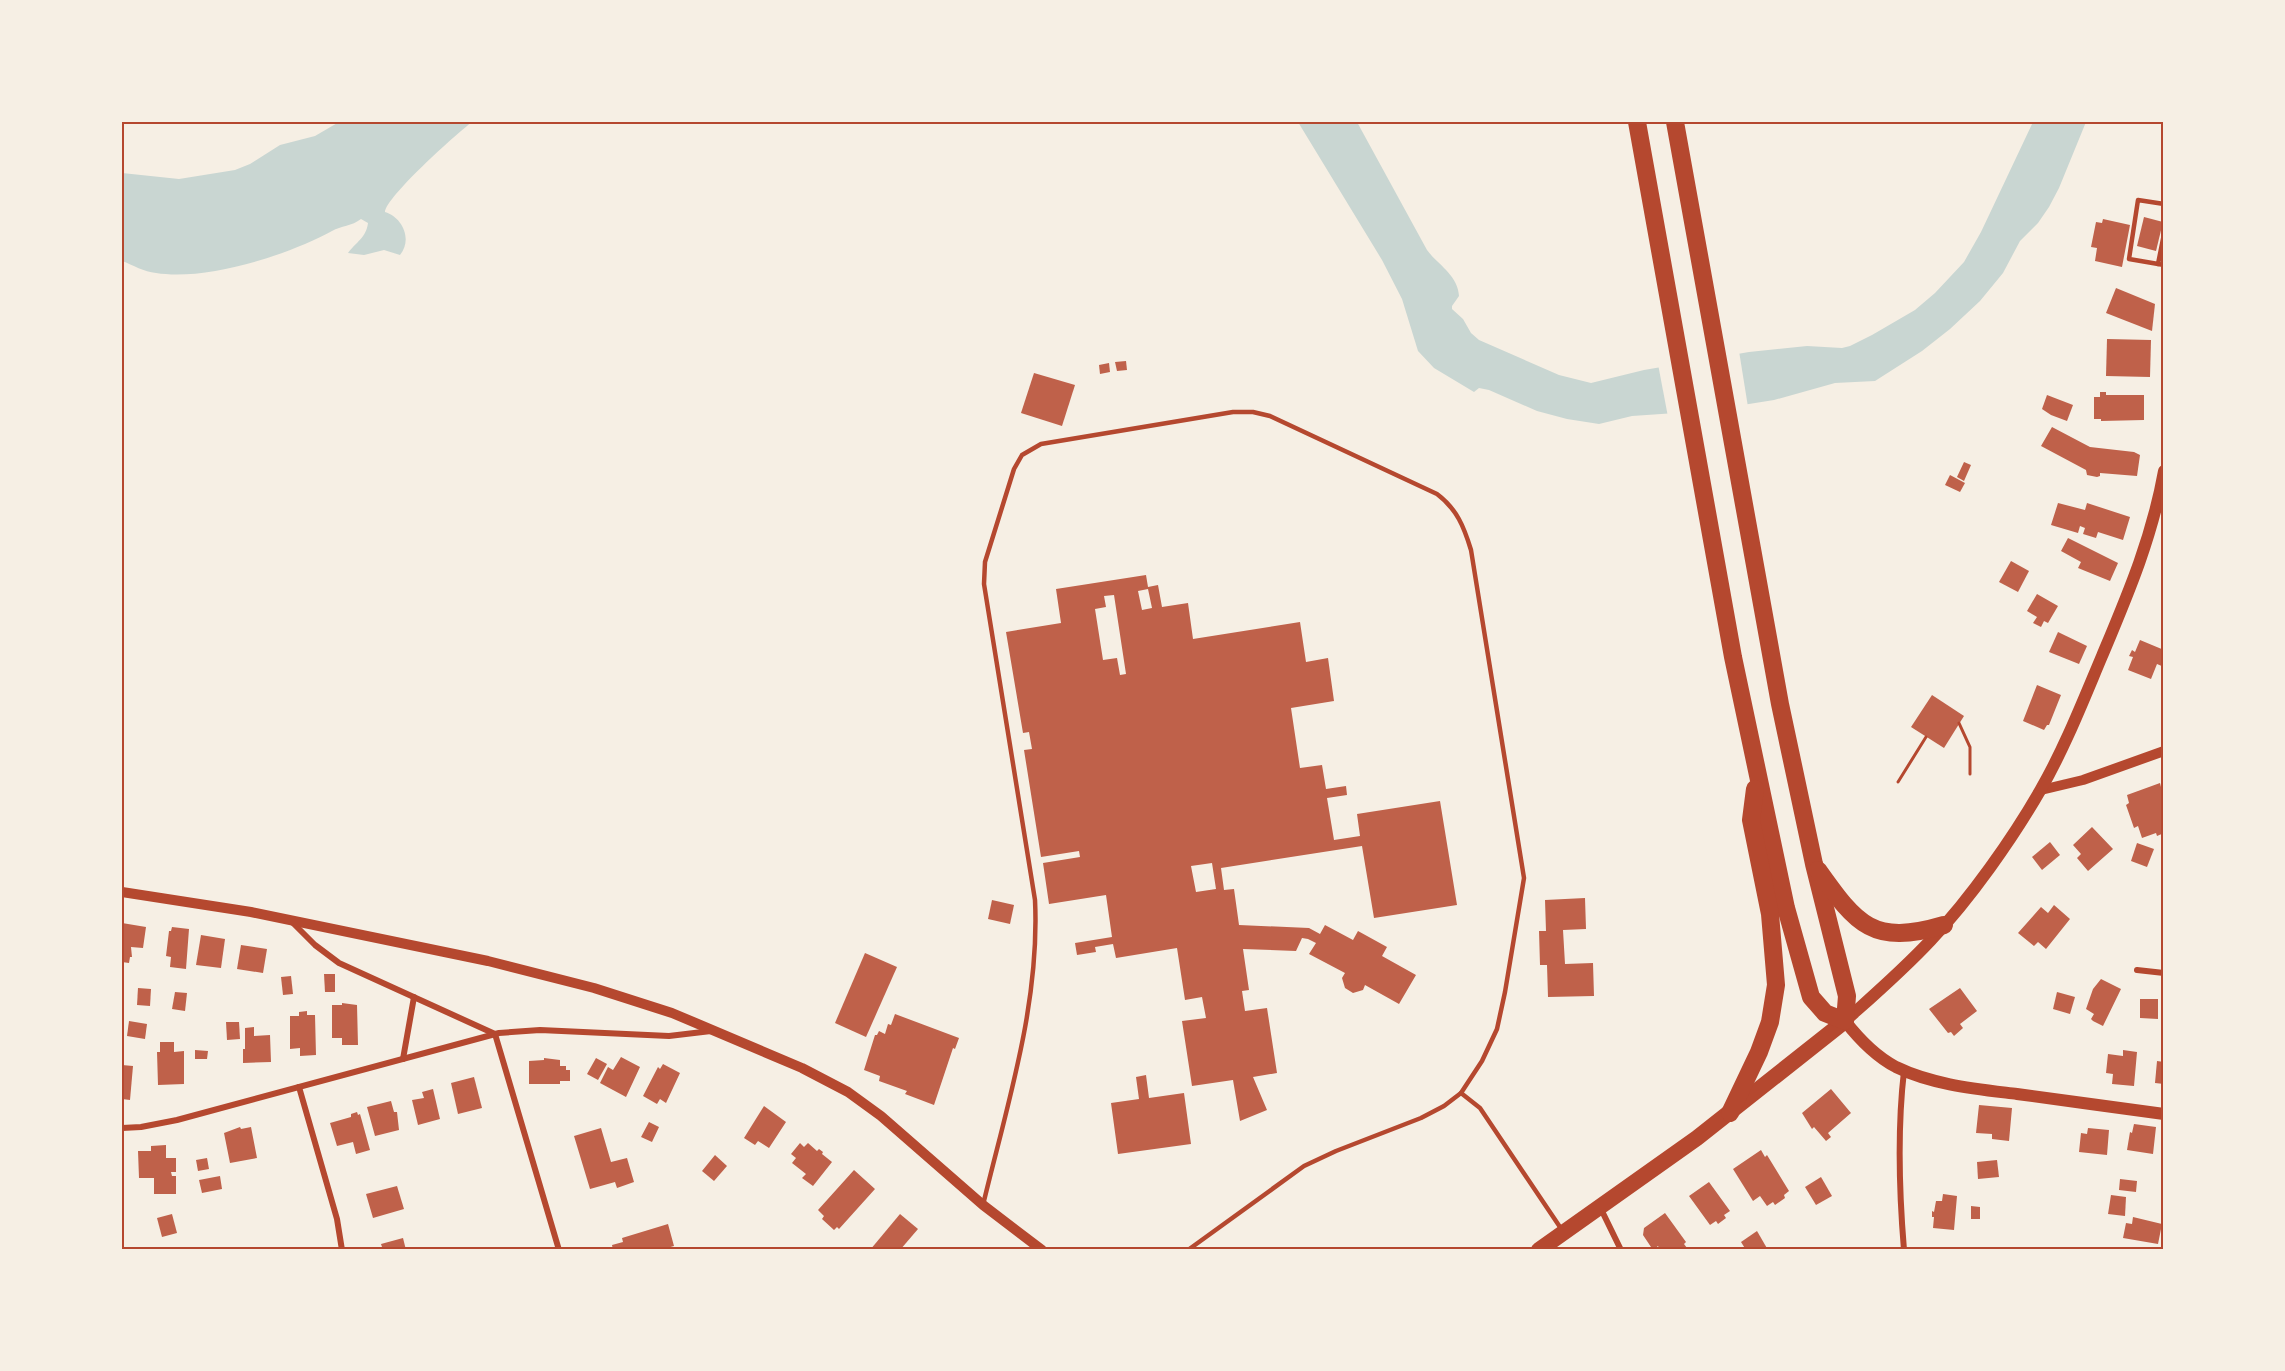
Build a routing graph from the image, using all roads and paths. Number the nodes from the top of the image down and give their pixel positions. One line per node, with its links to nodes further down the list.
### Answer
1 (1637, 122): 11 (highway)
2 (1675, 122): 14 (highway)
3 (2163, 204): 5 (lane)
4 (2163, 234): 5 (lane)
5 (2161, 265)
6 (2163, 471): 13 (main road)
7 (1959, 723): 10 (path)
8 (1926, 737): 12 (path)
9 (2163, 751): 13 (street)
10 (1970, 774)
11 (1757, 778): 21 (highway); 28 (highway)
12 (1898, 782)
13 (2041, 790): 17 (main road)
14 (1814, 864): 17 (highway); 21 (highway)
15 (122, 891): 16 (street)
16 (289, 920): 20 (street); 22 (street)
17 (1944, 926): 21 (main road)
18 (2137, 970): 19 (street)
19 (2163, 973)
20 (414, 998): 23 (street); 24 (street)
21 (1845, 1021): 25 (main road); 28 (highway)
22 (713, 1030): 23 (street); 31 (street)
23 (495, 1034): 24 (street); 35 (street)
24 (403, 1059): 26 (street)
25 (1904, 1070): 29 (main road); 40 (street)
26 (299, 1087): 30 (street); 34 (street)
27 (1461, 1093): 31 (lane); 33 (lane); 37 (lane)
28 (1730, 1113): 32 (highway)
29 (2163, 1114)
30 (122, 1128)
31 (983, 1205): 36 (street)
32 (1600, 1206): 33 (highway); 39 (street)
33 (1563, 1232): 38 (highway)
34 (342, 1250)
35 (559, 1250)
36 (1042, 1250)
37 (1188, 1250)
38 (1539, 1250)
39 (1621, 1250)
40 (1904, 1250)

